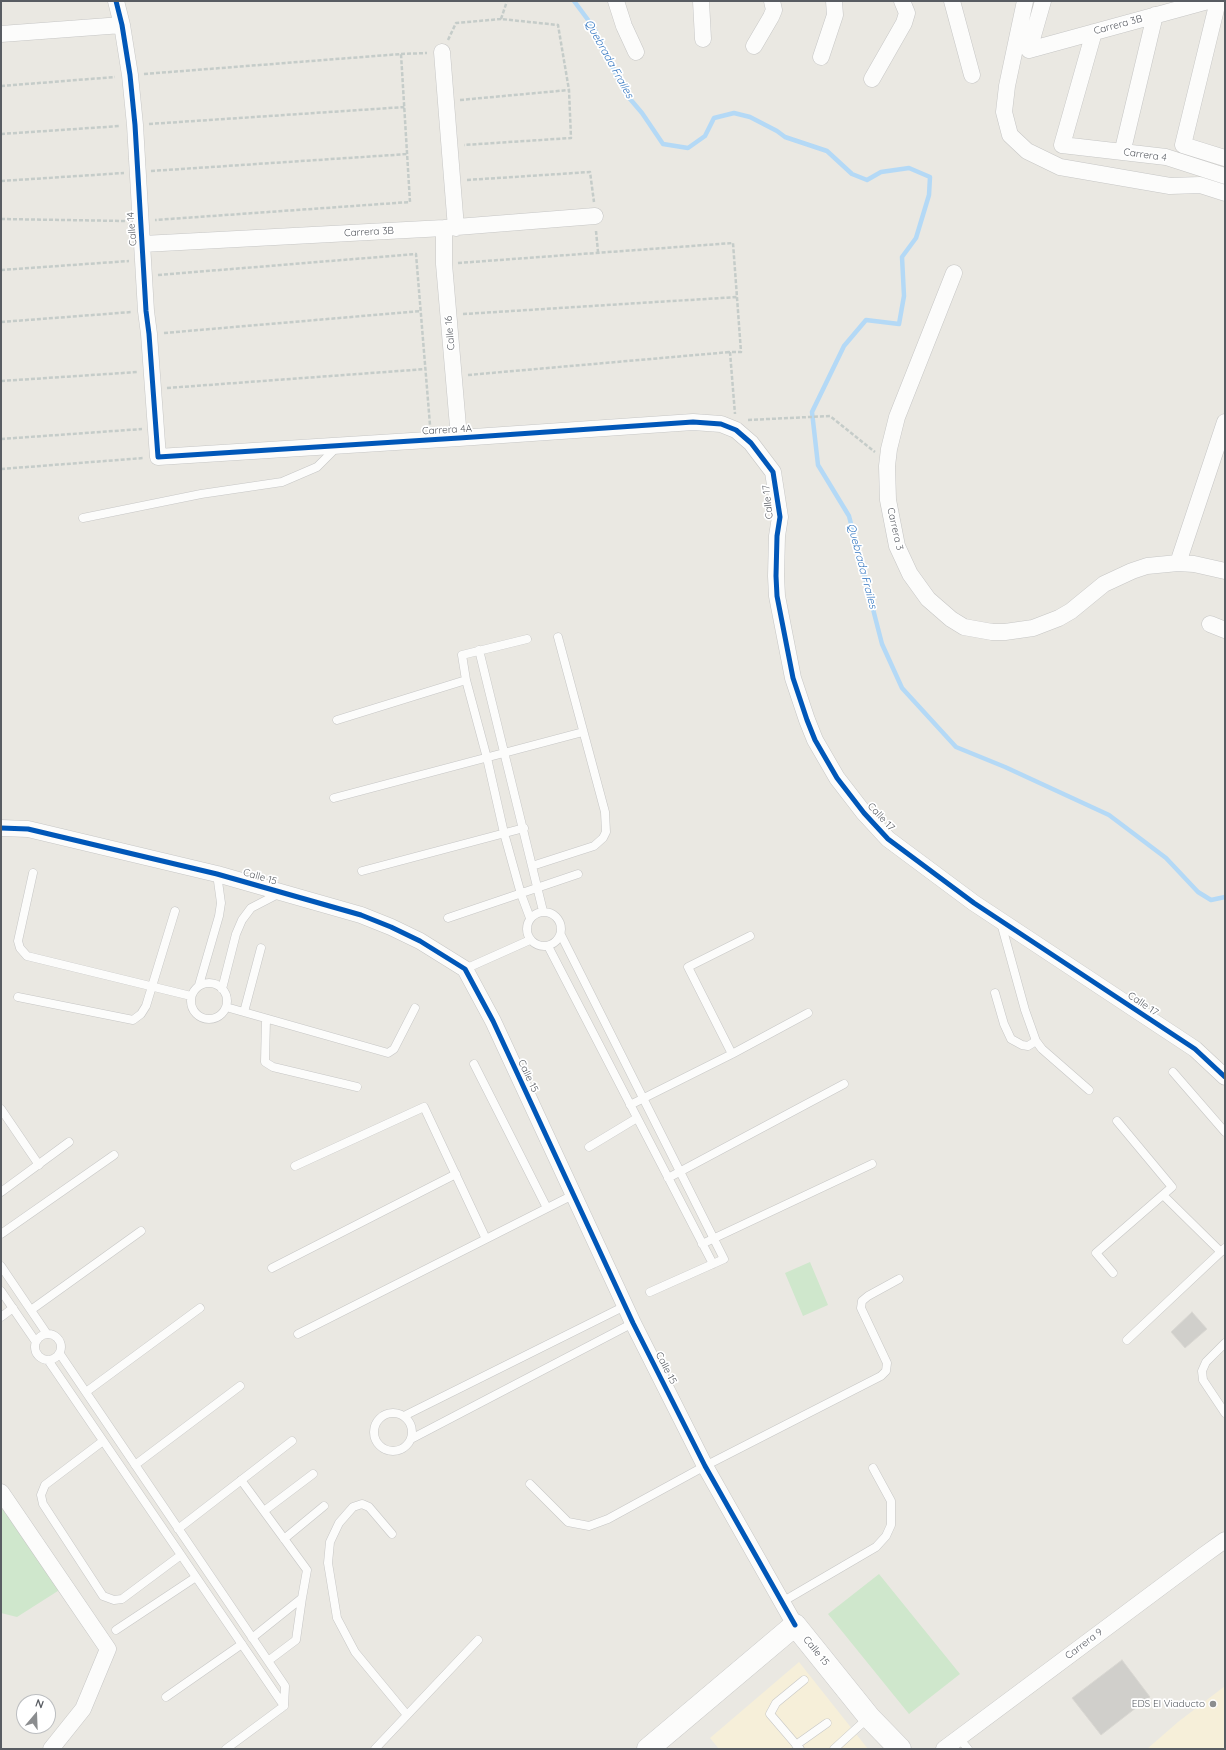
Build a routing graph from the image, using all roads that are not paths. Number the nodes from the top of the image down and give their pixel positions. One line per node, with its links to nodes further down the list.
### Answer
1 (616, 1): 19 (street)
2 (701, 1): 16 (street)
3 (772, 1): 17 (street)
4 (834, 1): 20 (street)
5 (902, 1): 22 (street)
6 (952, 1): 21 (street)
7 (1025, 1): 26 (street)
8 (1043, 1): 14 (street, Carrera 3B)
9 (1208, 1): 12 (street, Carrera 3B)
10 (1218, 1): 24 (street)
11 (115, 2): 13 (street, Calle 14)
12 (1155, 15): 14 (street, Carrera 3B); 23 (street)
13 (122, 25): 15 (street); 29 (street, Calle 14)
14 (1094, 32): 25 (street, Carrera 4)
15 (1, 34)
16 (703, 39)
17 (754, 46)
18 (442, 52): 28 (street, Calle 16)
19 (636, 52)
20 (822, 57)
21 (972, 75)
22 (872, 79)
23 (1124, 145)
24 (1225, 158)
25 (1225, 176)
26 (1225, 193)
27 (596, 216): 28 (street, Carrera 3B)
28 (450, 228): 29 (street, Carrera 3B); 33 (street, Calle 16)
29 (143, 252): 35 (street, Calle 14)
30 (954, 273): 37 (street, Carrera 3)
31 (1225, 422): 37 (street)
32 (735, 425): 33 (street, Carrera 4A); 65 (street, Calle 17)
33 (459, 438): 34 (street, Carrera 4A)
34 (339, 445): 35 (street, Carrera 4A); 36 (lane)
35 (158, 457)
36 (82, 518)
37 (1178, 563): 38 (street, Carrera 3)
38 (1225, 571)
39 (1210, 624): 40 (street)
40 (1225, 630)
41 (558, 637): 46 (lane)
42 (527, 639): 43 (lane)
43 (479, 650): 44 (lane); 47 (lane)
44 (466, 680): 45 (lane); 48 (lane)
45 (337, 720)
46 (584, 732): 47 (lane); 53 (lane)
47 (505, 753): 48 (lane); 51 (lane)
48 (487, 758): 49 (lane); 52 (lane)
49 (334, 798)
50 (1, 828): 56 (street, Calle 15)
51 (524, 828): 52 (lane); 53 (lane)
52 (504, 833): 54 (lane); 60 (lane)
53 (532, 866): 58 (lane)
54 (362, 871)
55 (33, 873): 72 (lane)
56 (217, 874): 59 (street, Calle 15); 73 (lane)
57 (578, 874): 58 (lane)
58 (538, 887): 60 (lane); 62 (lane)
59 (280, 893): 71 (street, Calle 15); 74 (lane)
60 (521, 894): 63 (lane); 64 (lane)
61 (175, 911): 72 (lane)
62 (543, 911): 64 (lane); 66 (lane)
63 (448, 918)
64 (530, 918): 68 (lane)
65 (1000, 920): 83 (lane); 87 (street, Calle 17)
66 (560, 935): 69 (lane); 91 (lane)
67 (750, 936): 84 (lane)
68 (530, 940): 69 (lane); 71 (lane)
69 (548, 946): 92 (lane)
70 (261, 948): 80 (lane)
71 (465, 969): 108 (street, Calle 15)
72 (151, 986): 76 (lane); 77 (lane)
73 (199, 986): 74 (lane); 76 (lane)
74 (222, 989): 78 (lane)
75 (994, 993): 83 (lane)
76 (191, 996): 78 (lane)
77 (18, 997)
78 (226, 1007): 80 (lane)
79 (415, 1008): 82 (lane)
80 (244, 1012): 82 (lane)
81 (808, 1013): 84 (lane)
82 (266, 1019): 89 (lane)
83 (1036, 1041): 90 (lane)
84 (732, 1054): 91 (lane)
85 (474, 1064): 109 (lane)
86 (1173, 1072): 96 (lane)
87 (1225, 1078)
88 (844, 1084): 103 (lane)
89 (357, 1087)
90 (1089, 1090)
91 (643, 1098): 92 (lane); 103 (lane)
92 (630, 1105): 94 (lane)
93 (1, 1109): 101 (lane)
94 (637, 1118): 98 (lane); 105 (lane)
95 (1117, 1121): 107 (lane)
96 (1225, 1132)
97 (69, 1142): 101 (lane)
98 (589, 1147)
99 (114, 1155): 111 (lane)
100 (872, 1164): 113 (lane)
101 (39, 1165): 106 (lane)
102 (295, 1166): 104 (lane)
103 (680, 1172): 105 (lane); 113 (lane)
104 (456, 1174): 112 (lane); 118 (lane)
105 (668, 1178): 114 (lane)
106 (1, 1192)
107 (1163, 1194): 115 (lane); 119 (lane)
108 (573, 1195): 109 (lane); 123 (street, Calle 15)
109 (547, 1208): 112 (lane)
110 (141, 1231): 126 (lane)
111 (1, 1234)
112 (486, 1239): 130 (lane)
113 (714, 1239): 114 (lane); 116 (lane)
114 (702, 1244): 116 (lane)
115 (1223, 1250): 131 (lane)
116 (713, 1264): 122 (lane)
117 (1, 1266): 126 (lane)
118 (272, 1268)
119 (1113, 1274)
120 (899, 1279): 144 (lane)
121 (1, 1291): 124 (lane)
122 (650, 1292)
123 (625, 1306): 128 (street, Calle 15); 139 (lane)
124 (13, 1308): 127 (lane); 132 (lane)
125 (200, 1308): 137 (lane)
126 (31, 1310): 129 (lane)
127 (1, 1317)
128 (633, 1323): 140 (lane); 144 (street, Calle 15)
129 (47, 1334): 132 (lane); 134 (lane)
130 (298, 1334)
131 (1127, 1340)
132 (36, 1342): 135 (lane)
133 (1225, 1343): 138 (lane)
134 (60, 1354): 135 (lane); 137 (lane)
135 (48, 1360): 141 (lane)
136 (240, 1386): 143 (lane)
137 (86, 1392): 143 (lane)
138 (1225, 1413)
139 (404, 1416): 140 (lane); 140 (lane)
140 (411, 1439)
141 (103, 1441): 156 (lane); 156 (lane)
142 (292, 1441): 147 (lane)
143 (135, 1465): 152 (lane)
144 (705, 1466): 148 (lane); 159 (street, Calle 15)
145 (874, 1468): 159 (lane)
146 (313, 1474): 151 (lane)
147 (241, 1480): 151 (lane); 152 (lane)
148 (530, 1484)
149 (1, 1492): 174 (street)
150 (324, 1506): 154 (lane)
151 (264, 1511): 154 (lane)
152 (178, 1529): 162 (lane)
153 (392, 1534): 169 (lane)
154 (284, 1539): 158 (lane)
155 (1225, 1540): 172 (street, Carrera 9)
156 (181, 1555): 157 (lane)
157 (196, 1577): 161 (lane); 164 (lane)
158 (302, 1598): 162 (lane); 165 (lane)
159 (782, 1602): 160 (street, Calle 15)
160 (795, 1625): 170 (main road, Calle 15); 177 (main road)
161 (116, 1630)
162 (252, 1638): 165 (lane)
163 (478, 1640): 169 (lane)
164 (242, 1644): 167 (lane); 168 (lane)
165 (268, 1661): 168 (lane)
166 (804, 1680): 173 (lane)
167 (166, 1698)
168 (284, 1706): 175 (lane)
169 (407, 1716): 176 (lane)
170 (869, 1717): 178 (lane); 179 (main road, Calle 15)
171 (827, 1723): 173 (lane)
172 (964, 1743): 180 (street, Carrera 9)
173 (798, 1747)
174 (51, 1749)
175 (226, 1749)
176 (375, 1749)
177 (648, 1749)
178 (834, 1749)
179 (900, 1749)
180 (944, 1749)

